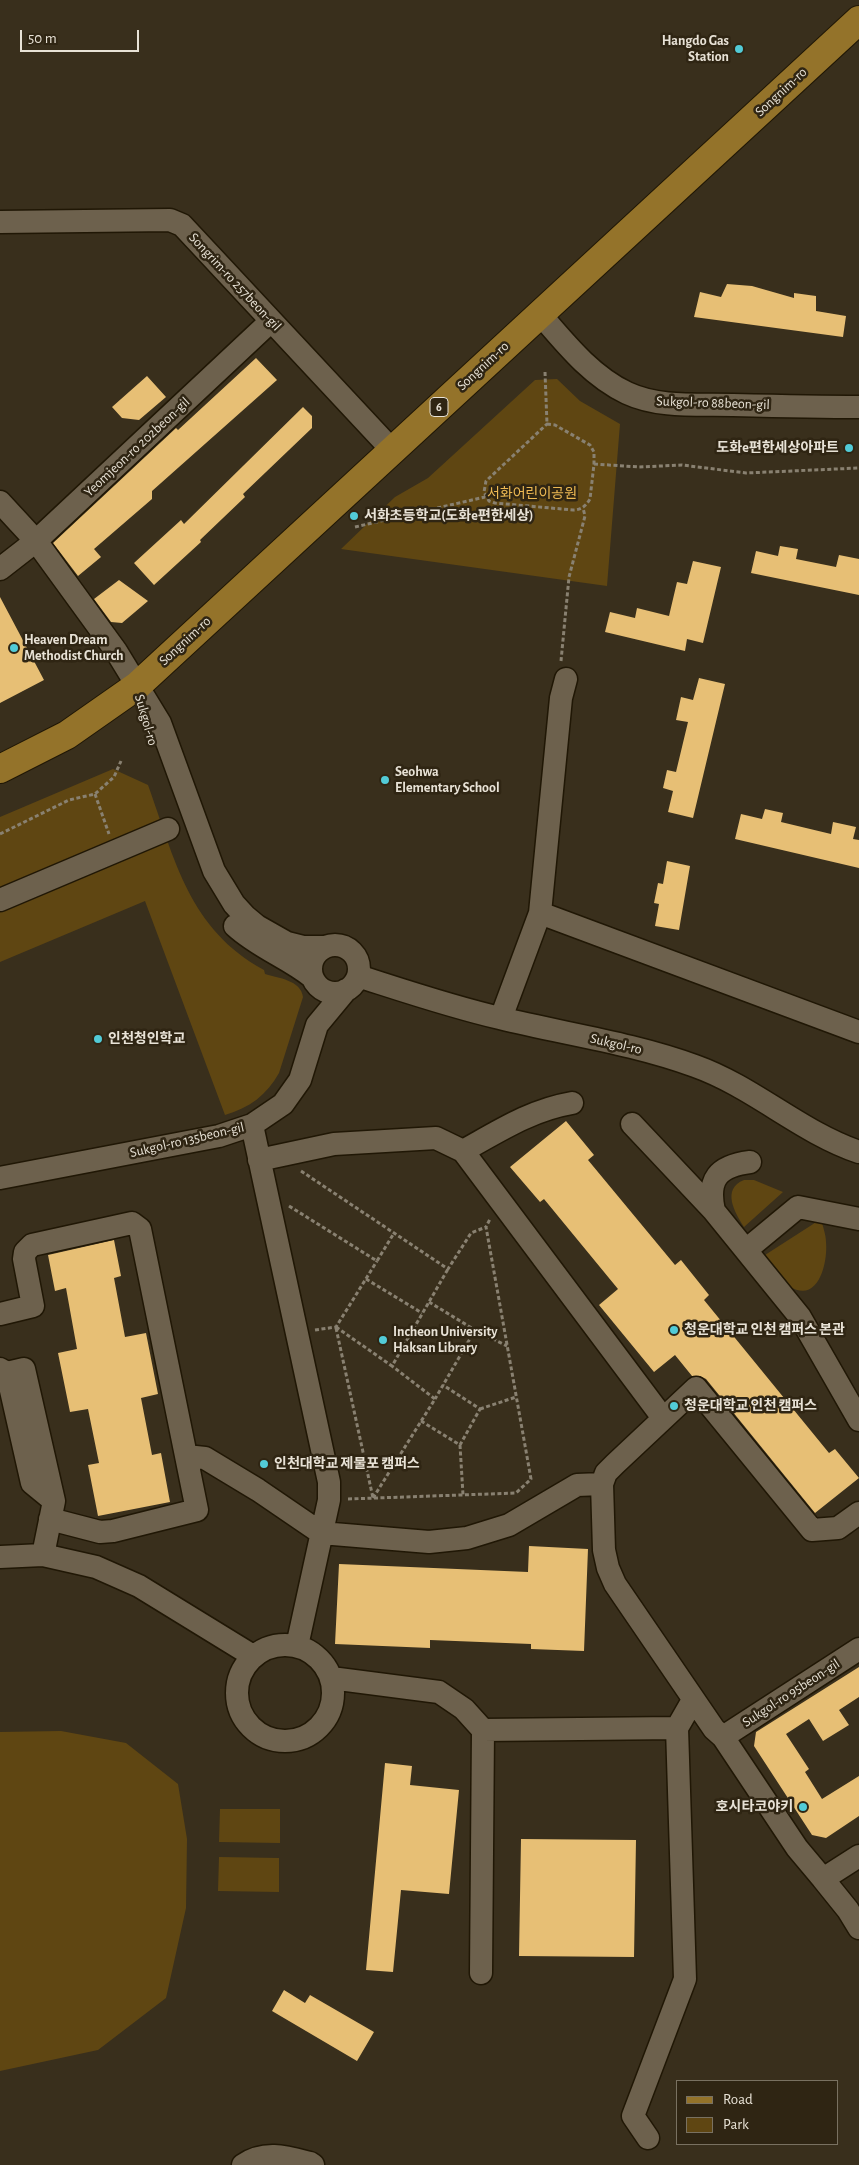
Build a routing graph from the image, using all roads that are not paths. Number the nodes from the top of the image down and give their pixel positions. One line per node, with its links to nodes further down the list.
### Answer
1 (859, 20): 3 (main road, Songnim-ro / 6)
2 (0, 222): 4 (street, Songrim-ro 257beon-gil)
3 (540, 314): 5 (street, Sukgol-ro 88beon-gil); 6 (main road, Songnim-ro / 6)
4 (271, 321): 6 (street, Songrim-ro 257beon-gil); 8 (street, Yeomjeon-ro 202beon-gil)
5 (859, 407)
6 (392, 450): 11 (main road, Songnim-ro / 6)
7 (0, 502): 8 (street)
8 (36, 541): 9 (street, Yeomjeon-ro 202beon-gil); 11 (street)
9 (0, 570)
10 (563, 670): 15 (street)
11 (137, 686): 12 (main road, Songnim-ro / 6); 16 (street, Sukgol-ro); 17 (street, Sukgol-ro)
12 (0, 769)
13 (168, 830): 14 (street)
14 (0, 900)
15 (540, 913): 19 (street); 21 (street)
16 (323, 947): 17 (street); 18 (street, Sukgol-ro)
17 (314, 981): 18 (street, Sukgol-ro); 20 (street, Sukgol-ro 135beon-gil)
18 (352, 983): 19 (street, Sukgol-ro); 20 (street, Sukgol-ro 135beon-gil)
19 (501, 1018): 26 (street, Sukgol-ro)
20 (317, 1025): 24 (street, Sukgol-ro 135beon-gil)
21 (859, 1032)
22 (572, 1103): 25 (street)
23 (632, 1124): 30 (street)
24 (252, 1125): 27 (street); 29 (street, Sukgol-ro 135beon-gil)
25 (463, 1151): 27 (street); 35 (street)
26 (859, 1152)
27 (259, 1160): 41 (street)
28 (750, 1162): 30 (street)
29 (0, 1178)
30 (714, 1210): 32 (street)
31 (859, 1219): 32 (street)
32 (746, 1250): 36 (street)
33 (0, 1314): 37 (street)
34 (4, 1371): 39 (street)
35 (663, 1418): 38 (street); 40 (street)
36 (859, 1420)
37 (186, 1456): 39 (street); 41 (street)
38 (602, 1484): 41 (street); 48 (street)
39 (52, 1510): 43 (street)
40 (859, 1512)
41 (321, 1533): 44 (street)
42 (0, 1556): 43 (street)
43 (43, 1556): 46 (street)
44 (297, 1646): 46 (street); 47 (street)
45 (859, 1649): 51 (street, Sukgol-ro 95beon-gil)
46 (253, 1656): 47 (street)
47 (331, 1678): 50 (street)
48 (694, 1700): 49 (street); 51 (street)
49 (677, 1728): 50 (street); 56 (street)
50 (483, 1730): 55 (street)
51 (723, 1737): 53 (street)
52 (859, 1856): 53 (street)
53 (823, 1880): 54 (street)
54 (859, 1928)
55 (481, 1973)
56 (648, 2138)
57 (243, 2165): 58 (street)
58 (313, 2165)

